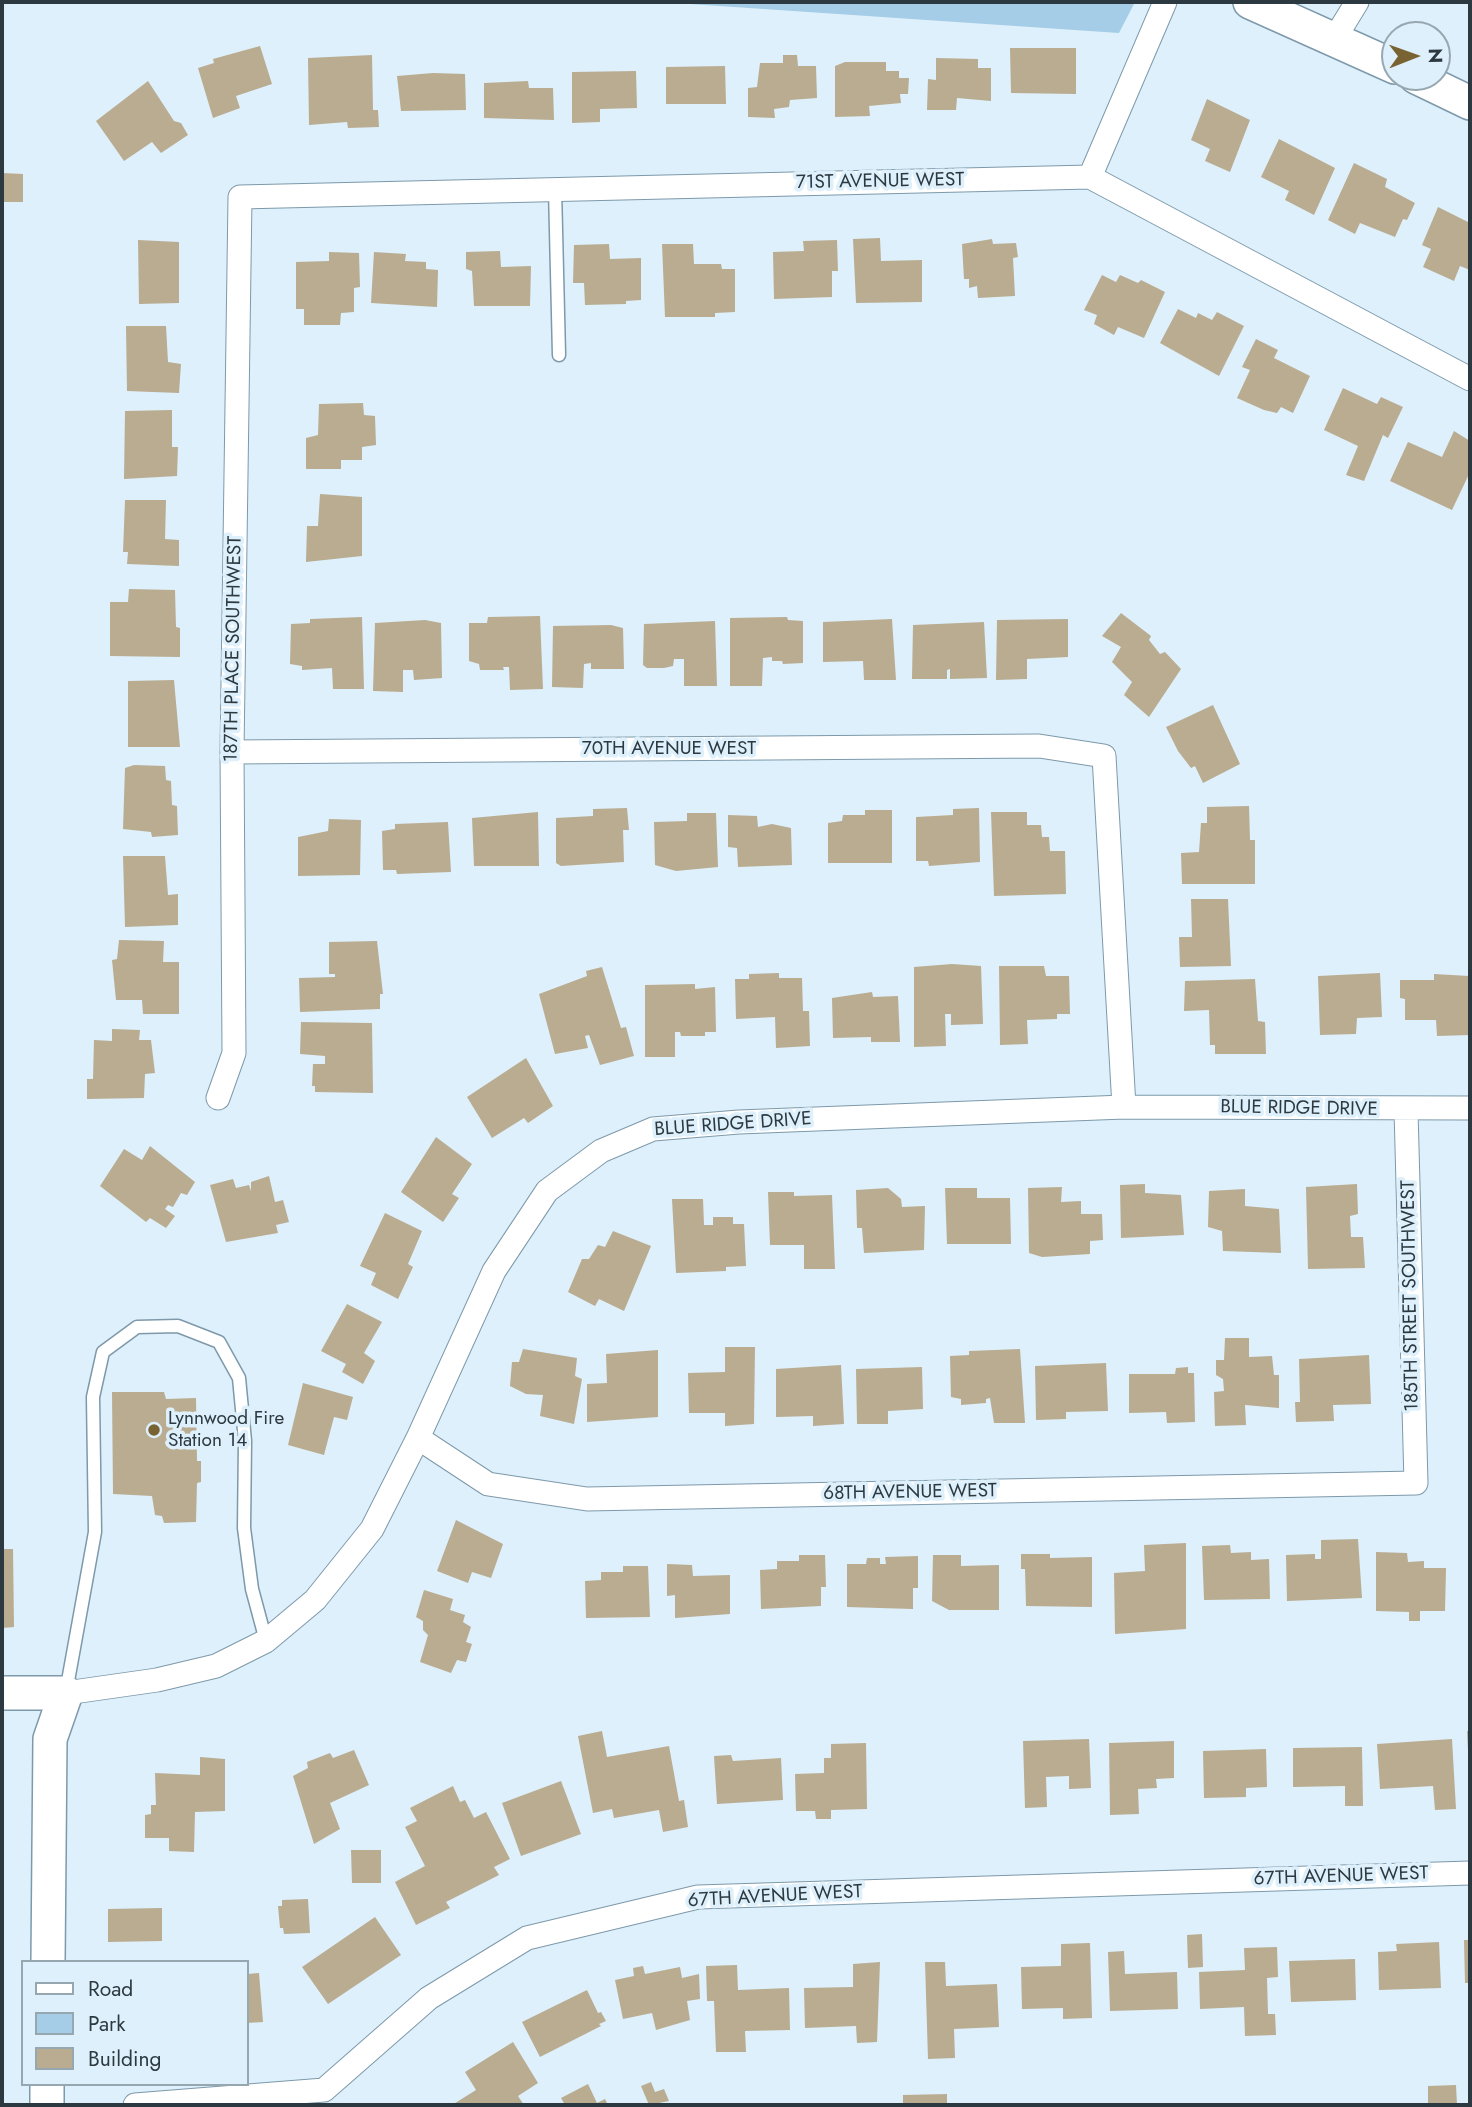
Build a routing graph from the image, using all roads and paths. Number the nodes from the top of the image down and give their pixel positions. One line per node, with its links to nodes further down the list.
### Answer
1 (1166, 2): 8 (street)
2 (1250, 2): 4 (street)
3 (1357, 2): 4 (street)
4 (1335, 38): 5 (street)
5 (1381, 60)
6 (1445, 91): 7 (street)
7 (1470, 103)
8 (1090, 177): 9 (street, 71ST AVENUE WEST); 12 (street, 71ST AVENUE WEST)
9 (555, 190): 10 (street, 71ST AVENUE WEST); 11 (lane)
10 (240, 197): 13 (street, 187TH PLACE SOUTHWEST)
11 (559, 355)
12 (1470, 379)
13 (232, 752): 14 (street, 187TH PLACE SOUTHWEST); 15 (street, 70TH AVENUE WEST)
14 (218, 1098)
15 (1124, 1107): 17 (street, BLUE RIDGE DRIVE); 18 (street, BLUE RIDGE DRIVE)
16 (1470, 1108): 17 (street, BLUE RIDGE DRIVE)
17 (1406, 1110): 19 (street, 185TH STREET SOUTHWEST)
18 (418, 1438): 19 (street, 68TH AVENUE WEST); 20 (street, BLUE RIDGE DRIVE)
19 (1416, 1483)
20 (266, 1641): 22 (street, BLUE RIDGE DRIVE); 22 (lane)
21 (2, 1693): 22 (street)
22 (66, 1693): 24 (street)
23 (1470, 1873): 26 (street, 67TH AVENUE WEST)
24 (48, 1960)
25 (47, 2086): 27 (street)
26 (326, 2098): 28 (street, 67TH AVENUE WEST)
27 (47, 2105)
28 (135, 2105)

